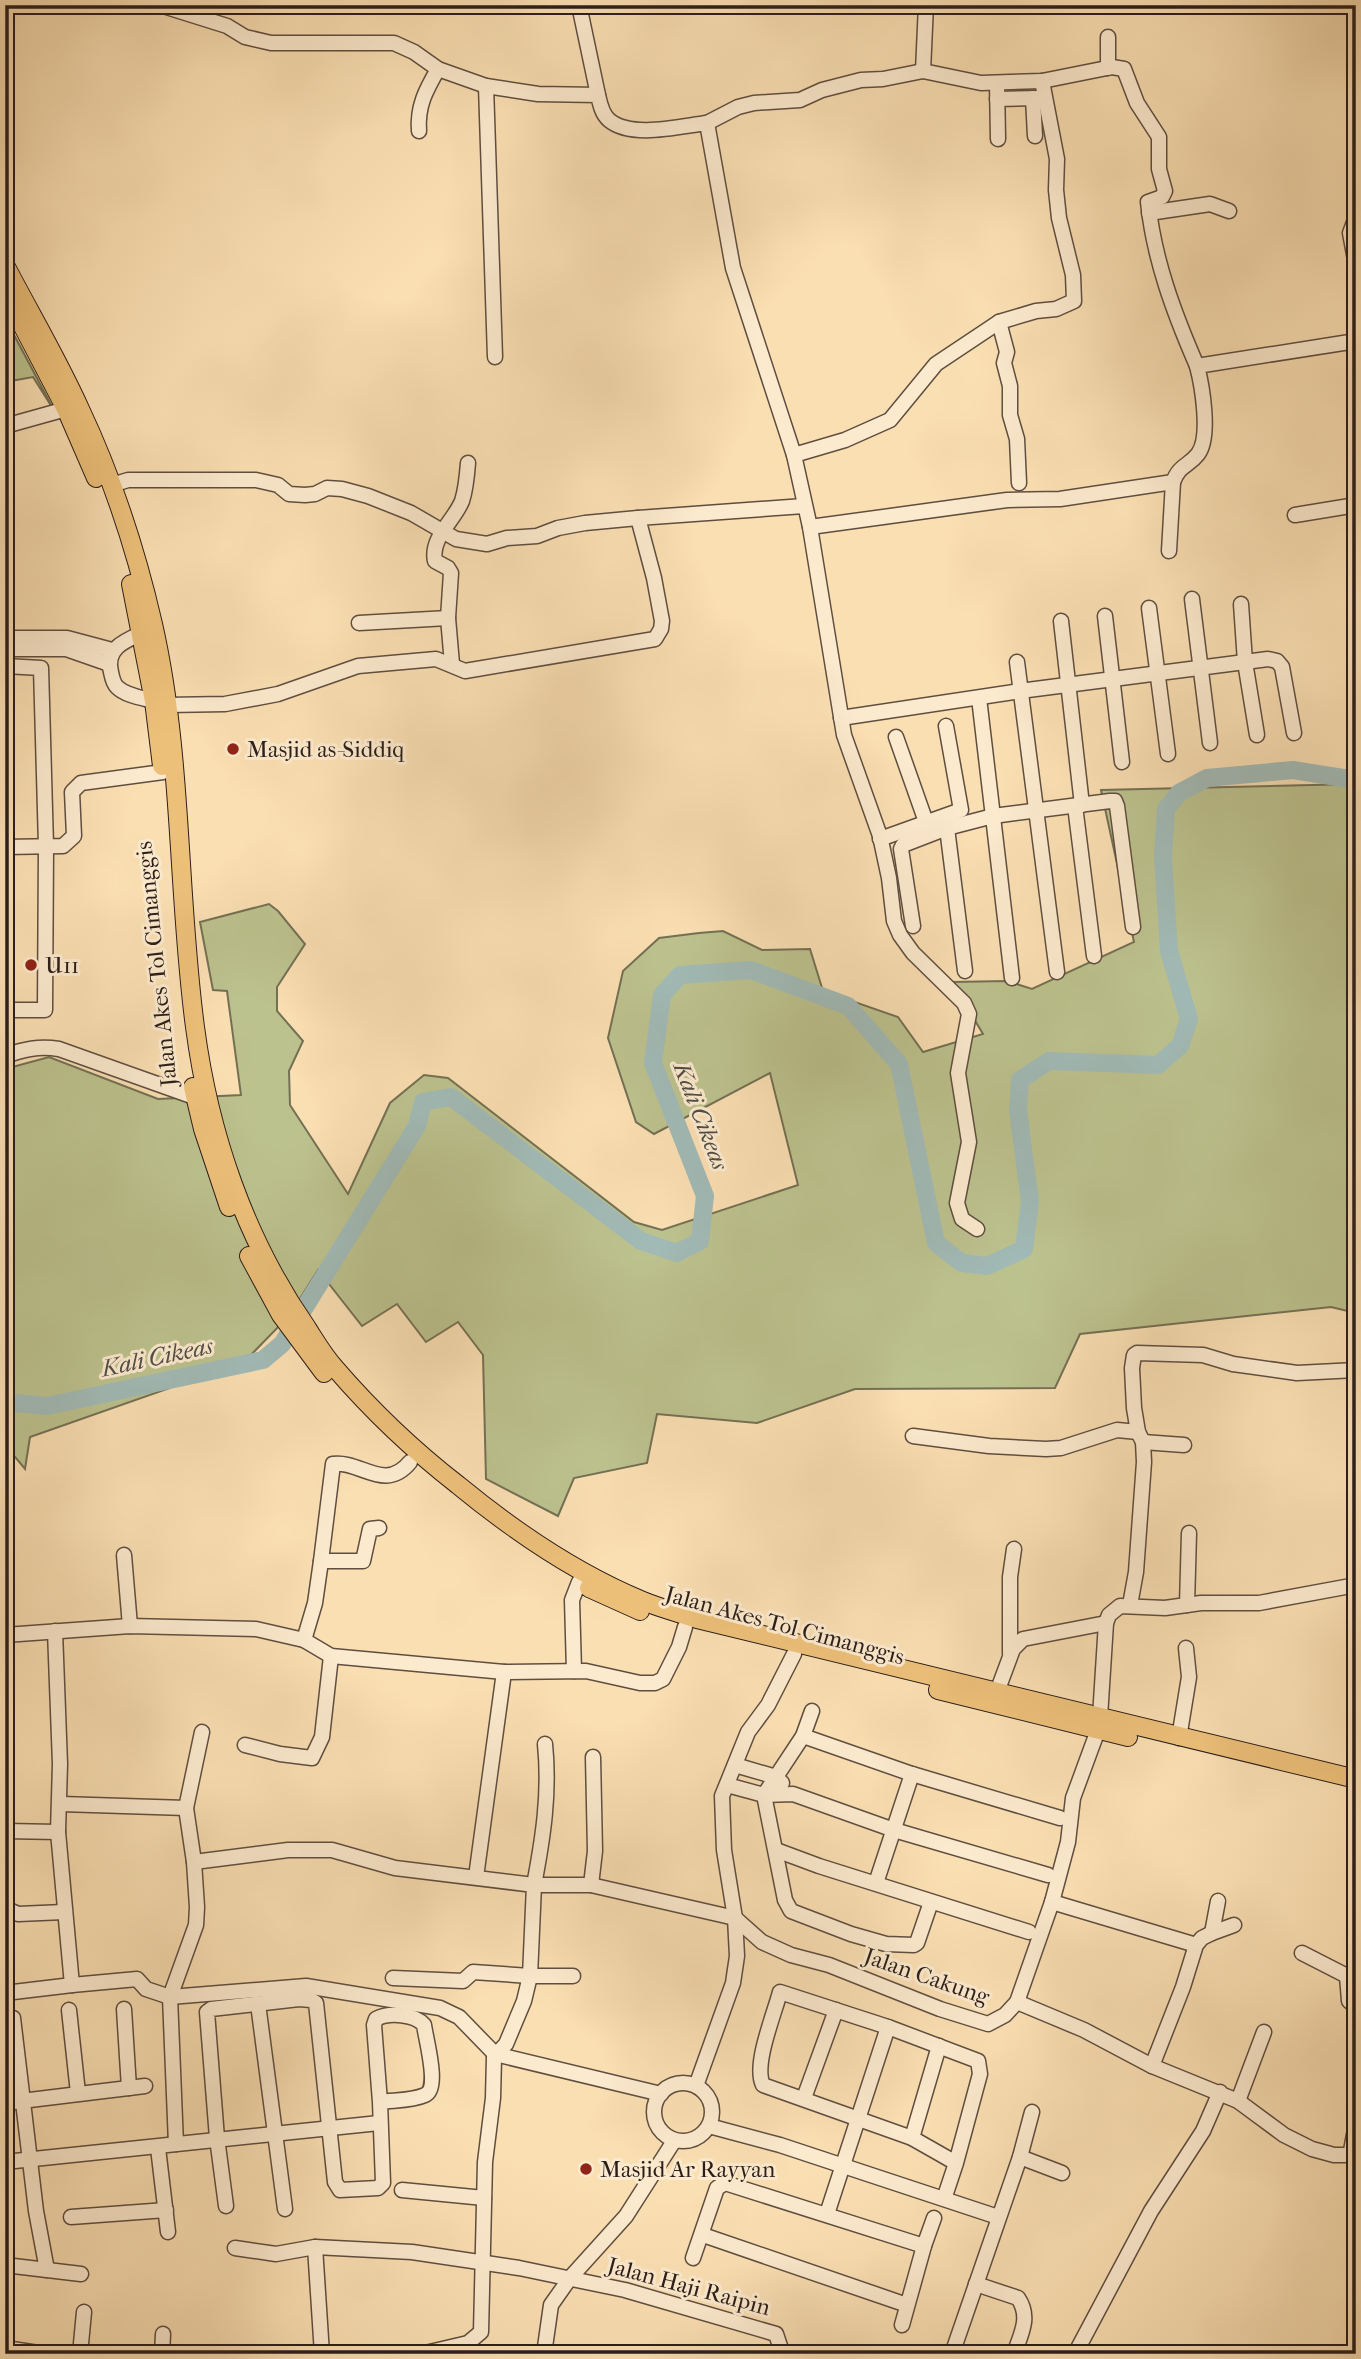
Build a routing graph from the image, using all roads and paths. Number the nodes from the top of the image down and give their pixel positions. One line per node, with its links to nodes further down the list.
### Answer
1 (160, 5): 6 (street)
2 (579, 5): 11 (street)
3 (926, 5): 7 (street)
4 (1108, 37): 5 (street)
5 (1108, 68): 8 (street); 18 (street)
6 (438, 69): 10 (street); 14 (street)
7 (923, 71): 9 (street); 13 (street)
8 (1042, 80): 9 (street); 23 (street)
9 (997, 83): 12 (street)
10 (486, 86): 11 (street); 25 (street)
11 (597, 95): 13 (street)
12 (997, 99): 15 (street); 16 (street)
13 (707, 122): 29 (street)
14 (419, 131)
15 (1035, 136)
16 (998, 139)
17 (1229, 211): 18 (street)
18 (1149, 213): 26 (street)
19 (1356, 217): 21 (street)
20 (5, 265): 33 (main road)
21 (1356, 265)
22 (5, 292): 27 (main road)
23 (999, 322): 29 (street); 32 (street)
24 (1356, 341): 26 (street)
25 (495, 357)
26 (1197, 366): 31 (street)
27 (66, 409): 28 (street); 33 (main road)
28 (5, 426)
29 (794, 455): 34 (street)
30 (468, 463): 39 (street)
31 (1174, 482): 38 (street); 40 (street)
32 (1019, 483)
33 (106, 487): 39 (street); 48 (main road); 62 (main road)
34 (804, 506): 37 (street); 38 (street)
35 (1356, 506): 36 (street)
36 (1295, 515)
37 (638, 518): 39 (street); 54 (street)
38 (810, 527): 63 (street)
39 (441, 532): 45 (street)
40 (1169, 551)
41 (1192, 599): 56 (street)
42 (1241, 604): 53 (street)
43 (1149, 608): 57 (street)
44 (1105, 616): 58 (street)
45 (448, 618): 47 (street); 54 (street)
46 (1061, 621): 59 (street)
47 (359, 623)
48 (142, 633): 51 (street); 62 (main road)
49 (5, 638): 51 (street)
50 (5, 649): 51 (street)
51 (111, 657): 62 (street)
52 (1017, 662): 60 (street)
53 (1245, 662): 56 (street); 65 (street); 66 (street)
54 (452, 664): 62 (street)
55 (5, 666): 78 (street)
56 (1201, 667): 57 (street); 68 (street)
57 (1157, 673): 58 (street); 69 (street)
58 (1114, 680): 59 (street); 70 (street)
59 (1068, 685): 60 (street); 72 (street)
60 (1020, 691): 61 (street); 73 (street)
61 (979, 698): 63 (street); 74 (street)
62 (161, 703): 71 (main road)
63 (841, 718): 77 (street)
64 (946, 726): 75 (street)
65 (1294, 733)
66 (1257, 735)
67 (896, 737): 75 (street)
68 (1210, 743)
69 (1168, 754)
70 (1122, 762)
71 (166, 765): 78 (street); 88 (main road, Jalan Akes Tol Cimanggis); 90 (main road)
72 (1079, 805): 73 (street); 81 (street); 82 (street)
73 (1037, 810): 74 (street); 84 (street)
74 (993, 816): 76 (street); 85 (street)
75 (926, 821): 77 (street)
76 (947, 828): 80 (street); 83 (street)
77 (880, 839): 89 (street)
78 (46, 846): 79 (street); 86 (street)
79 (5, 847)
80 (913, 926)
81 (1133, 927)
82 (1094, 956)
83 (965, 971)
84 (1057, 972)
85 (1012, 978)
86 (5, 1010)
87 (5, 1056): 88 (street)
88 (194, 1097): 90 (main road, Jalan Akes Tol Cimanggis)
89 (977, 1229)
90 (267, 1279): 91 (main road, Jalan Akes Tol Cimanggis)
91 (323, 1363): 96 (main road, Jalan Akes Tol Cimanggis); 102 (main road, Jalan Akes Tol Cimanggis)
92 (1356, 1370): 94 (street)
93 (913, 1436): 94 (street)
94 (1141, 1437): 95 (street); 104 (street)
95 (1184, 1445)
96 (410, 1462): 101 (street); 102 (main road, Jalan Akes Tol Cimanggis)
97 (379, 1528): 101 (street)
98 (1189, 1533): 105 (street)
99 (1014, 1549): 114 (street)
100 (124, 1555): 107 (street)
101 (321, 1561): 111 (street)
102 (573, 1574): 108 (main road, Jalan Akes Tol Cimanggis); 116 (street); 118 (main road, Jalan Akes Tol Cimanggis)
103 (1356, 1585): 105 (street)
104 (1130, 1605): 105 (street); 106 (street)
105 (1187, 1605)
106 (1106, 1623): 114 (street); 120 (street)
107 (130, 1626): 109 (street); 111 (street)
108 (685, 1627): 113 (main road, Jalan Akes Tol Cimanggis); 116 (street)
109 (55, 1631): 110 (street); 135 (street)
110 (5, 1635)
111 (304, 1640): 115 (street)
112 (1186, 1648): 123 (street)
113 (794, 1654): 120 (main road, Jalan Akes Tol Cimanggis); 127 (street)
114 (1010, 1654): 118 (street)
115 (331, 1657): 117 (street); 125 (street)
116 (574, 1671): 117 (street)
117 (505, 1672): 144 (street)
118 (997, 1692): 120 (main road, Jalan Akes Tol Cimanggis)
119 (812, 1711): 122 (street)
120 (1099, 1724): 123 (main road, Jalan Akes Tol Cimanggis); 132 (main road, Jalan Akes Tol Cimanggis); 150 (street)
121 (202, 1732): 136 (street)
122 (803, 1736): 128 (street); 129 (street)
123 (1179, 1738): 130 (main road, Jalan Akes Tol Cimanggis)
124 (545, 1744): 146 (street)
125 (245, 1745)
126 (593, 1758): 147 (street)
127 (735, 1765): 129 (street); 131 (street)
128 (912, 1774): 137 (street); 138 (street)
129 (776, 1777): 133 (street); 134 (street)
130 (1356, 1779)
131 (727, 1785): 134 (street); 154 (street)
132 (1356, 1792)
133 (793, 1794): 134 (street); 138 (street)
134 (764, 1796): 141 (street)
135 (61, 1804): 136 (street); 140 (street)
136 (186, 1808): 142 (street)
137 (1060, 1818)
138 (894, 1830): 143 (street); 145 (street)
139 (5, 1831): 140 (street)
140 (58, 1832): 152 (street)
141 (776, 1850): 145 (street); 149 (street)
142 (194, 1862): 144 (street); 167 (street)
143 (1048, 1875)
144 (476, 1877): 146 (street)
145 (876, 1883): 149 (street)
146 (534, 1885): 147 (street); 162 (street)
147 (591, 1885): 154 (street)
148 (1218, 1901): 157 (street)
149 (931, 1902): 156 (street)
150 (1052, 1902): 159 (street); 168 (street)
151 (22, 1907): 152 (street)
152 (64, 1907): 153 (street); 165 (street)
153 (5, 1908)
154 (735, 1918): 158 (street, Jalan Cakung); 160 (street)
155 (1234, 1925): 157 (street)
156 (1029, 1933)
157 (1212, 1933): 159 (street)
158 (762, 1942): 160 (street); 168 (street, Jalan Cakung)
159 (1196, 1945): 179 (street)
160 (737, 1951): 181 (street)
161 (1302, 1953): 170 (street)
162 (530, 1976): 163 (street); 164 (street); 178 (street)
163 (573, 1976)
164 (393, 1978)
165 (72, 1985): 166 (street); 167 (street)
166 (5, 1993)
167 (170, 1997): 178 (street); 201 (street)
168 (1017, 2003): 179 (street, Jalan Cakung)
169 (258, 2004): 196 (street); 197 (street); 198 (street)
170 (1356, 2006)
171 (124, 2008): 182 (street)
172 (836, 2010): 175 (street); 186 (street); 186 (street)
173 (69, 2011): 184 (street)
174 (13, 2018): 189 (street)
175 (888, 2027): 177 (street); 192 (street)
176 (1264, 2032): 187 (street)
177 (939, 2046): 199 (street); 207 (street)
178 (495, 2054): 185 (street); 212 (street)
179 (1152, 2066): 183 (street, Jalan Cakung)
180 (145, 2086): 182 (street)
181 (696, 2086): 185 (street); 195 (street)
182 (129, 2088): 184 (street)
183 (1220, 2092): 187 (street, Jalan Cakung); 247 (street)
184 (78, 2093): 189 (street)
185 (661, 2094): 200 (street)
186 (804, 2098): 192 (street)
187 (1238, 2101): 203 (street, Jalan Cakung)
188 (5, 2102): 189 (street)
189 (23, 2102): 205 (street)
190 (380, 2102): 190 (street); 193 (street)
191 (1032, 2112): 204 (street)
192 (857, 2117): 199 (street); 208 (street)
193 (379, 2123): 196 (street); 196 (street)
194 (1356, 2124): 203 (street)
195 (709, 2126): 200 (street); 208 (street)
196 (329, 2129): 197 (street)
197 (274, 2132): 198 (street); 214 (street)
198 (217, 2138): 201 (street); 213 (street)
199 (912, 2138): 207 (street)
200 (674, 2141): 230 (street)
201 (176, 2144): 202 (street)
202 (159, 2148): 205 (street); 215 (street)
203 (1353, 2155)
204 (1020, 2157): 209 (street); 218 (street)
205 (30, 2159): 206 (street); 228 (street)
206 (5, 2162)
207 (956, 2163): 211 (street)
208 (842, 2165): 216 (street); 218 (street)
209 (1062, 2173)
210 (402, 2190): 212 (street)
211 (946, 2193)
212 (484, 2199): 226 (street)
213 (226, 2206)
214 (285, 2209)
215 (166, 2210): 217 (street); 220 (street)
216 (827, 2214): 221 (street); 222 (street)
217 (71, 2217)
218 (998, 2217): 231 (street)
219 (934, 2218): 222 (street)
220 (168, 2232)
221 (703, 2235): 225 (street); 232 (street)
222 (924, 2246): 232 (street)
223 (315, 2247): 224 (street); 226 (street); 241 (street)
224 (235, 2248)
225 (693, 2258)
226 (482, 2263): 230 (street); 237 (street)
227 (5, 2265): 228 (street)
228 (47, 2270): 229 (street)
229 (81, 2274)
230 (570, 2278): 243 (street); 244 (street, Jalan Haji Raipin)
231 (976, 2284): 245 (street); 246 (street)
232 (907, 2305): 234 (street)
233 (84, 2312): 239 (street)
234 (902, 2325)
235 (163, 2334): 240 (street)
236 (5, 2348): 238 (street)
237 (467, 2348): 242 (street)
238 (45, 2354)
239 (80, 2354)
240 (162, 2354)
241 (322, 2354)
242 (421, 2354)
243 (544, 2354)
244 (778, 2354)
245 (952, 2354)
246 (1014, 2354)
247 (1075, 2354)

